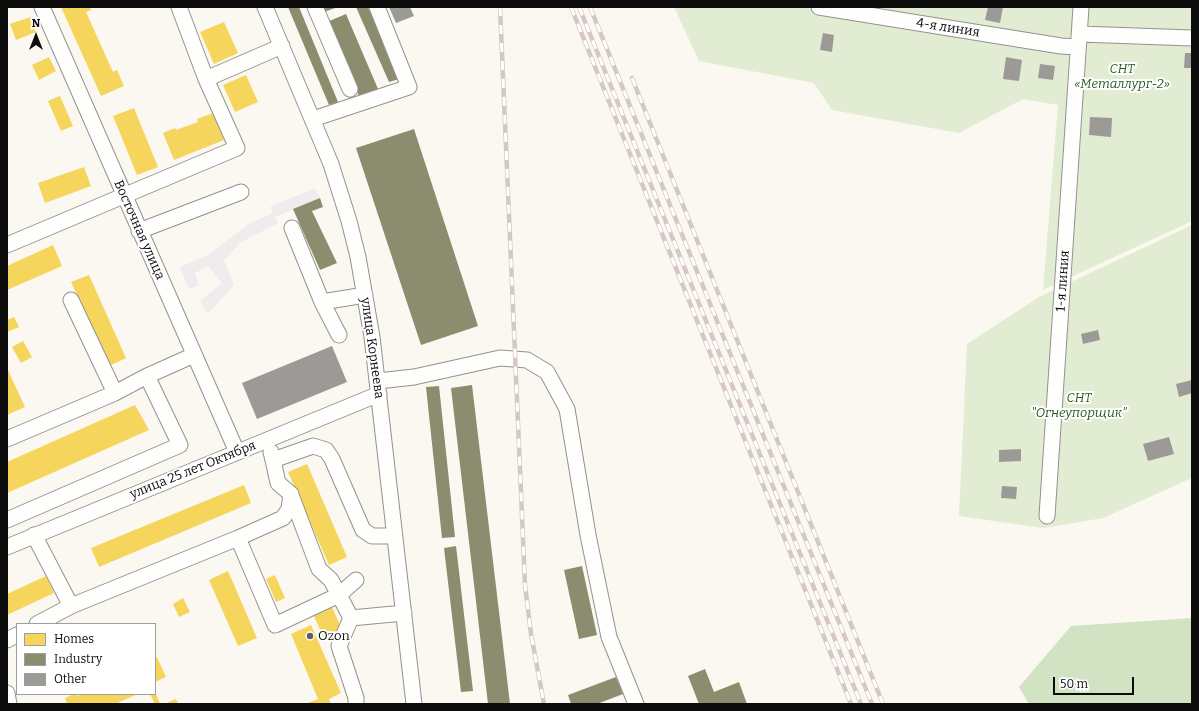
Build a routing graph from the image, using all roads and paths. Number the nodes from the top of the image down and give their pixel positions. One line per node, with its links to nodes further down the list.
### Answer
1 (42, 7): 15 (street, Восточная улица)
2 (179, 7): 11 (street)
3 (265, 7): 10 (street, улица Корнеева)
4 (315, 7): 12 (street)
5 (377, 7): 13 (street)
6 (819, 7): 9 (street, 4-я линия)
7 (1081, 7): 9 (street, 1-я линия)
8 (1192, 38): 9 (street, 4-я линия)
9 (1079, 40): 32 (street, 1-я линия)
10 (282, 46): 11 (street); 13 (street, улица Корнеева)
11 (206, 79): 15 (street)
12 (350, 89)
13 (313, 119): 19 (street, улица Корнеева)
14 (241, 192): 17 (street)
15 (124, 195): 17 (street, Восточная улица); 18 (street)
16 (292, 228): 21 (street)
17 (139, 231): 23 (street, Восточная улица)
18 (7, 245)
19 (365, 295): 21 (street); 25 (street, улица Корнеева)
20 (71, 300): 26 (street)
21 (322, 302): 22 (street)
22 (339, 335)
23 (194, 355): 24 (street); 29 (street, Восточная улица)
24 (147, 376): 26 (street); 33 (street)
25 (378, 387): 28 (street, улица 25 лет Октября); 35 (street, улица Корнеева); 50 (street, улица 25 лет Октября)
26 (114, 393): 27 (street)
27 (7, 439)
28 (266, 440): 29 (street, улица 25 лет Октября); 30 (street)
29 (238, 452): 34 (street, улица 25 лет Октября)
30 (274, 460): 31 (street); 35 (street)
31 (291, 494): 36 (street); 39 (street)
32 (1047, 516)
33 (7, 520)
34 (34, 535): 37 (street, улица 25 лет Октября); 40 (street)
35 (394, 536): 41 (street, улица Корнеева)
36 (238, 538): 39 (street); 40 (street)
37 (7, 547)
38 (356, 580): 39 (street)
39 (339, 595): 42 (street)
40 (71, 606): 43 (street)
41 (404, 613): 42 (street); 49 (street, улица Корнеева)
42 (351, 618): 48 (street)
43 (39, 623)
44 (16, 636): 45 (street)
45 (7, 640)
46 (7, 693): 47 (street)
47 (9, 704)
48 (356, 704)
49 (414, 704)
50 (636, 704)

